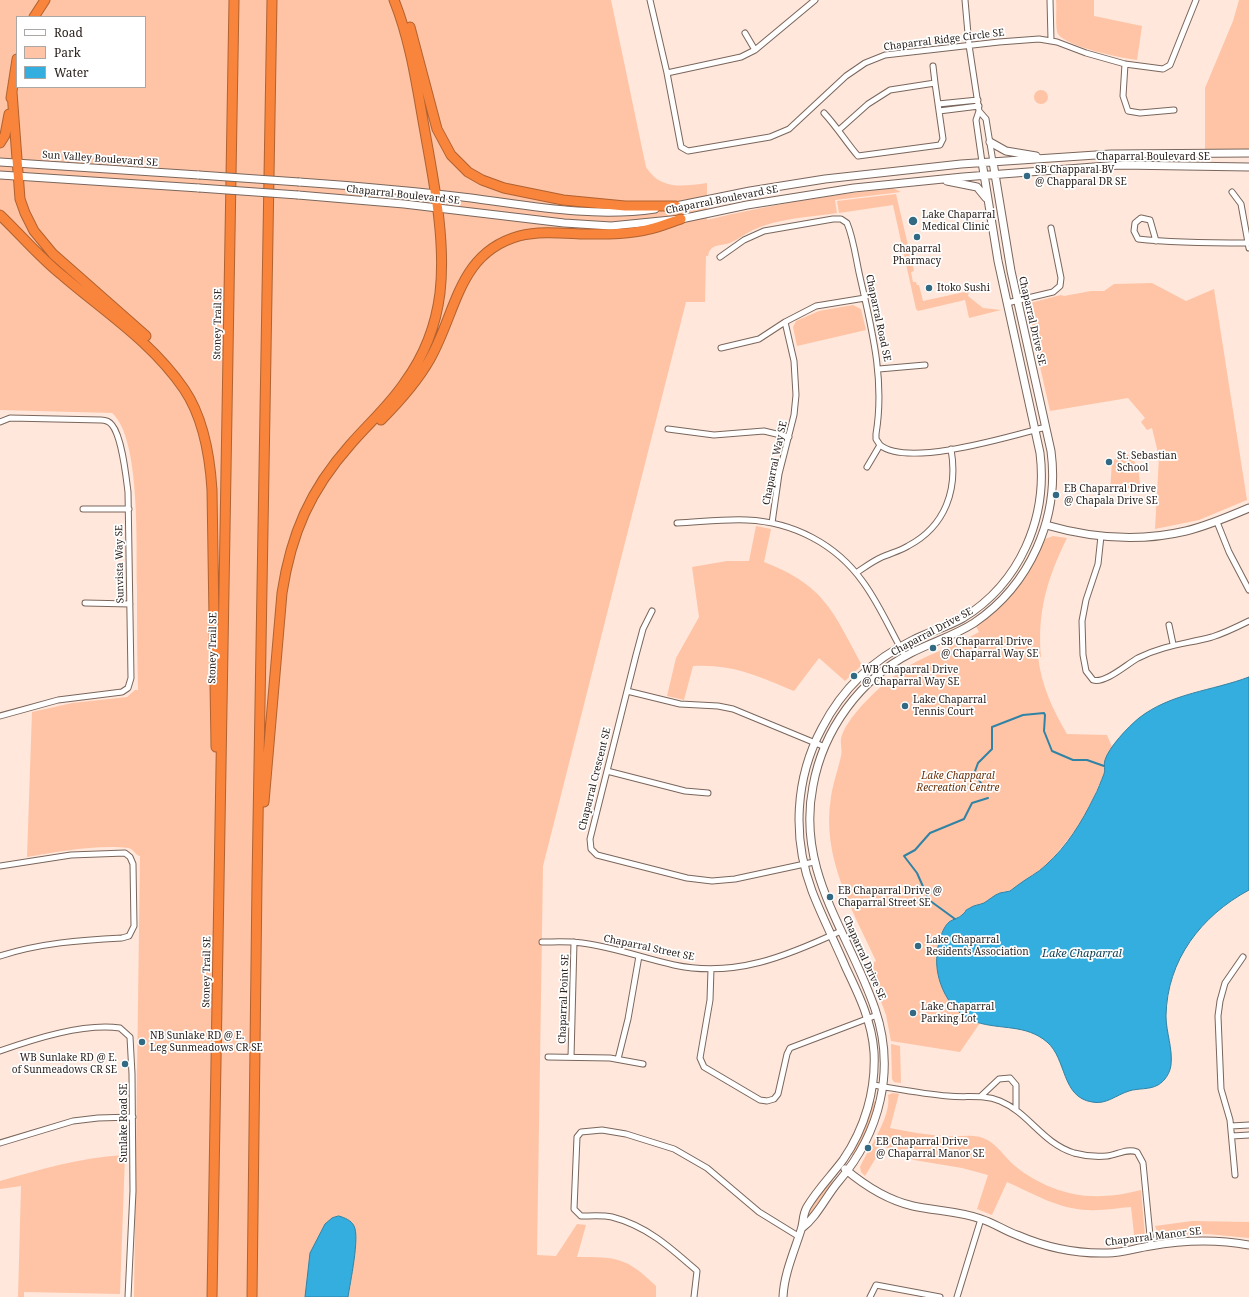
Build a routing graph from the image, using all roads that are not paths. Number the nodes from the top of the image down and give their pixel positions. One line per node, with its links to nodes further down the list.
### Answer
1 (45, 0): 11 (highway)
2 (234, 0): 101 (highway, Stoney Trail SE)
3 (272, 0): 100 (highway)
4 (394, 0): 45 (highway)
5 (399, 0): 47 (highway)
6 (650, 0): 19 (street, Chaparral Ridge Circle SE)
7 (815, 0): 15 (street)
8 (965, 0): 14 (street)
9 (1050, 0): 13 (street)
10 (1196, 0): 16 (street, Chaparral Ridge Circle SE)
11 (35, 16)
12 (745, 33): 15 (street)
13 (1051, 40): 14 (street, Chaparral Ridge Circle SE); 16 (street, Chaparral Ridge Circle SE)
14 (969, 45): 19 (street, Chaparral Ridge Circle SE); 22 (street)
15 (755, 50): 19 (street)
16 (1126, 64): 25 (street)
17 (16, 66): 21 (highway)
18 (933, 66): 20 (street)
19 (667, 73)
20 (935, 83): 23 (street); 28 (street)
21 (12, 92): 30 (highway); 36 (highway)
22 (978, 100): 23 (street); 24 (street)
23 (938, 104): 26 (street)
24 (979, 108): 26 (street); 29 (street); 34 (street)
25 (1174, 110)
26 (939, 111): 28 (street)
27 (824, 113): 28 (street)
28 (840, 129)
29 (990, 142): 32 (street); 35 (street)
30 (0, 143)
31 (1249, 153): 32 (street, Chaparral Boulevard SE)
32 (1050, 158): 35 (street, Chaparral Boulevard SE)
33 (0, 162): 36 (street, Sun Valley Boulevard SE)
34 (982, 162): 35 (street, Chaparral Boulevard SE); 41 (street, Chaparral Drive SE); 47 (street, Chaparral Boulevard SE)
35 (993, 162): 38 (street, Chaparral Drive SE)
36 (16, 163): 40 (street, Sun Valley Boulevard SE); 42 (highway)
37 (1249, 168): 38 (street, Chaparral Boulevard SE)
38 (995, 174): 41 (street, Chaparral Boulevard SE); 56 (street, Chaparral Drive SE)
39 (0, 175): 42 (street)
40 (199, 175): 45 (street, Chaparral Boulevard SE, bridge)
41 (984, 175): 43 (street, Chaparral Boulevard SE); 46 (street, Chaparral Drive SE)
42 (17, 176): 48 (street, Chaparral Boulevard SE, bridge); 62 (highway)
43 (937, 179): 46 (street); 50 (street, Chaparral Boulevard SE)
44 (1232, 192): 53 (street)
45 (434, 194): 47 (street, Chaparral Boulevard SE); 48 (highway)
46 (988, 200): 57 (street, Chaparral Drive SE)
47 (676, 206)
48 (436, 207): 50 (street, Chaparral Boulevard SE); 71 (highway)
49 (0, 215): 62 (highway)
50 (681, 218): 71 (highway)
51 (1051, 228): 56 (street)
52 (1156, 241): 52 (street); 53 (street)
53 (1249, 246)
54 (720, 256): 55 (street, Chaparral Road SE)
55 (865, 298): 58 (street); 61 (street, Chaparral Road SE)
56 (1017, 300): 57 (street); 64 (street, Chaparral Drive SE)
57 (1007, 303): 66 (street, Chaparral Drive SE)
58 (785, 322): 59 (street); 67 (street, Chaparral Way SE)
59 (721, 348)
60 (925, 365): 61 (street)
61 (879, 369): 68 (street, Chaparral Road SE)
62 (184, 389): 101 (highway)
63 (0, 422): 74 (street, Sunvista Way SE)
64 (1046, 427): 66 (street); 79 (street, Chaparral Drive SE)
65 (668, 429): 67 (street)
66 (1036, 429): 69 (street); 76 (street, Chaparral Drive SE)
67 (789, 437): 75 (street, Chaparral Way SE)
68 (880, 445): 69 (street); 70 (street)
69 (951, 449): 81 (street)
70 (867, 468)
71 (327, 472): 100 (highway)
72 (1249, 508): 77 (street)
73 (83, 509): 74 (street)
74 (129, 509): 84 (street, Sunvista Way SE)
75 (772, 522): 78 (street); 81 (street)
76 (1036, 522): 79 (street); 89 (street, Chaparral Drive SE)
77 (1217, 522): 80 (street); 82 (street)
78 (677, 523)
79 (1046, 525): 80 (street); 90 (street, Chaparral Drive SE)
80 (1101, 536): 88 (street)
81 (856, 573): 89 (street)
82 (1249, 590)
83 (85, 603): 84 (street)
84 (130, 604): 92 (street, Sunvista Way SE)
85 (652, 611): 91 (street, Chaparral Crescent SE)
86 (1249, 621): 88 (street)
87 (1169, 625): 88 (street)
88 (1173, 644)
89 (900, 647): 90 (street); 93 (street, Chaparral Drive SE)
90 (906, 656): 94 (street, Chaparral Drive SE)
91 (627, 691): 93 (street); 95 (street, Chaparral Crescent SE)
92 (0, 716)
93 (814, 743): 94 (street); 98 (street, Chaparral Drive SE)
94 (825, 746): 97 (street, Chaparral Drive SE)
95 (607, 771): 96 (street); 98 (street, Chaparral Crescent SE)
96 (708, 793)
97 (814, 862): 98 (street, Chaparral Crescent SE); 102 (street, Chaparral Drive SE)
98 (804, 864): 103 (street, Chaparral Drive SE)
99 (0, 866): 106 (street)
100 (257, 881): 137 (highway)
101 (219, 928): 136 (highway, Stoney Trail SE)
102 (841, 931): 103 (street, Chaparral Street SE); 110 (street, Chaparral Drive SE)
103 (832, 935): 109 (street, Chaparral Street SE); 111 (street, Chaparral Drive SE)
104 (542, 942): 105 (street, Chaparral Street SE)
105 (574, 942): 107 (street, Chaparral Street SE); 114 (street, Chaparral Point SE)
106 (0, 956)
107 (639, 956): 109 (street, Chaparral Street SE); 115 (street)
108 (1243, 957): 123 (street)
109 (711, 969): 111 (street)
110 (877, 1015): 111 (street); 118 (street, Chaparral Drive SE)
111 (868, 1018): 117 (street, Chaparral Drive SE)
112 (0, 1051): 121 (street, Sunlake Road SE)
113 (548, 1057): 114 (street, Chaparral Point SE)
114 (571, 1057): 115 (street, Chaparral Point SE)
115 (618, 1059): 116 (street, Chaparral Point SE)
116 (643, 1064)
117 (873, 1085): 118 (street); 127 (street, Chaparral Drive SE)
118 (883, 1086): 119 (street); 128 (street, Chaparral Drive SE)
119 (981, 1096): 120 (street); 120 (street)
120 (1016, 1110): 134 (street)
121 (133, 1117): 126 (street); 135 (street, Sunlake Road SE)
122 (1249, 1125): 123 (street)
123 (1231, 1126): 125 (street)
124 (1249, 1135): 125 (street)
125 (1232, 1136): 129 (street)
126 (0, 1143)
127 (839, 1164): 128 (street, Chaparral Manor SE); 131 (street, Chaparral Drive SE)
128 (847, 1171): 130 (street, Chaparral Manor SE); 131 (street, Chaparral Drive SE)
129 (1235, 1175)
130 (981, 1219): 134 (street, Chaparral Manor SE); 142 (street)
131 (802, 1228): 132 (street, Chaparral Drive SE)
132 (798, 1236): 138 (street); 139 (street, Chaparral Drive SE)
133 (1249, 1245): 134 (street, Chaparral Manor SE)
134 (1151, 1246)
135 (128, 1297)
136 (212, 1297)
137 (252, 1297)
138 (694, 1297)
139 (783, 1297)
140 (870, 1297): 141 (street)
141 (940, 1297)
142 (957, 1297)

